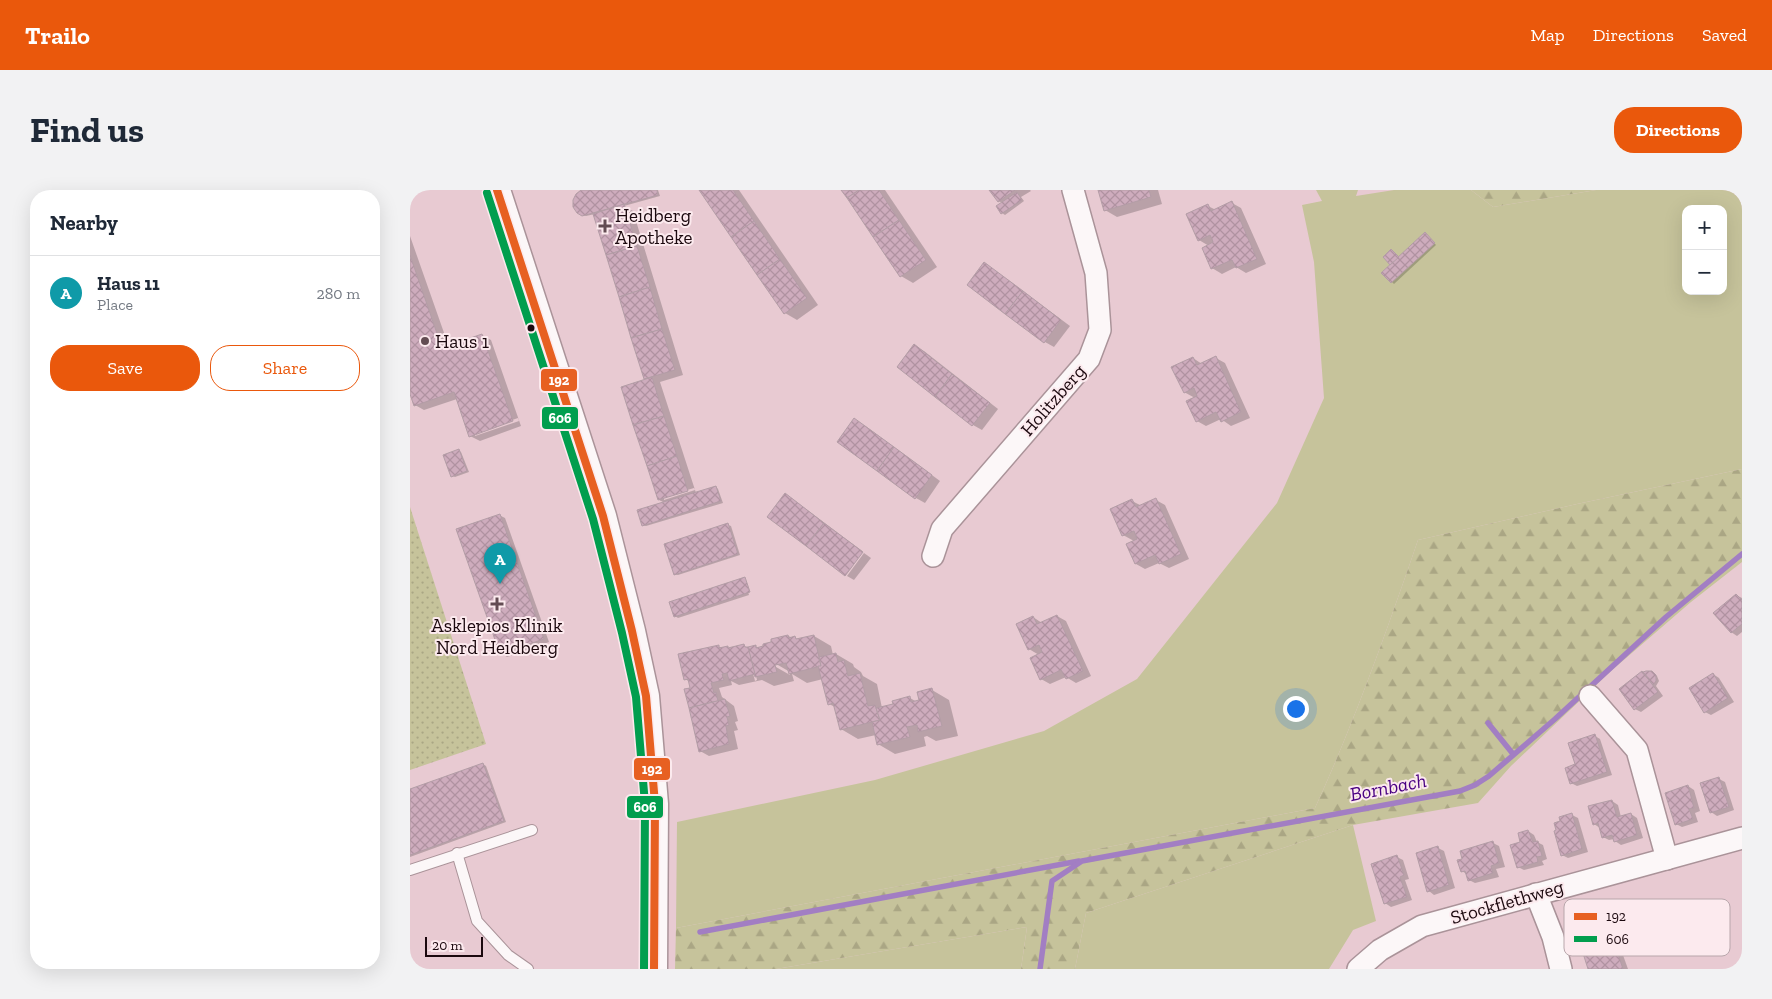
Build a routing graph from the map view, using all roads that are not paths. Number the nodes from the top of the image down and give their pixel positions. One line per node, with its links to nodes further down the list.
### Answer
1 (1073, 190): 3 (street, Holitzberg)
2 (500, 191): 12 (street)
3 (933, 556)
4 (1590, 696): 8 (street)
5 (532, 830): 7 (lane)
6 (1742, 838): 8 (street, Stockflethweg)
7 (457, 854): 9 (lane); 11 (lane)
8 (1667, 858): 10 (street, Stockflethweg)
9 (410, 870)
10 (1536, 894): 13 (street, Stockflethweg); 14 (street)
11 (528, 969)
12 (654, 969)
13 (1358, 969)
14 (1561, 969)

